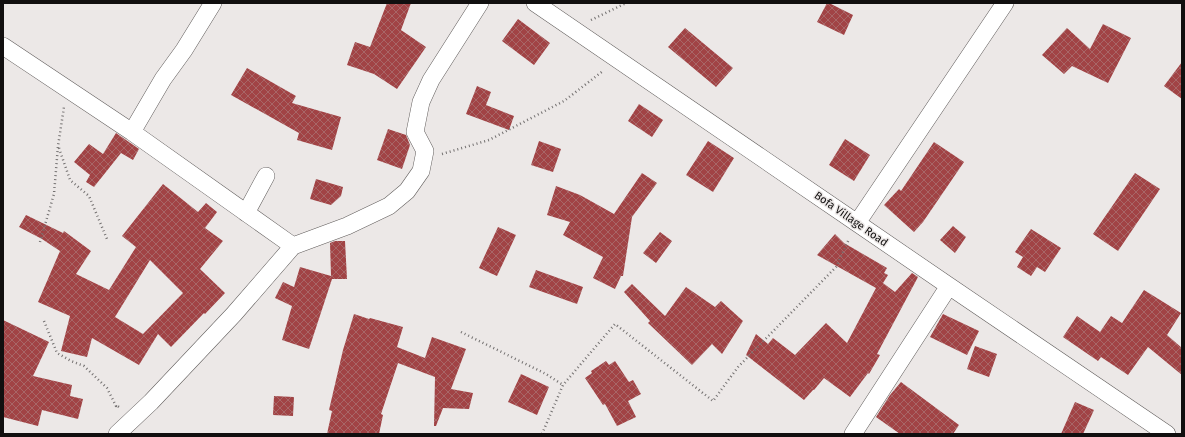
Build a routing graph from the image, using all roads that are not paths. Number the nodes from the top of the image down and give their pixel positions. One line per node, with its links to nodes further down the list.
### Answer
1 (213, 3): 6 (street)
2 (480, 3): 10 (street)
3 (1005, 3): 9 (street)
4 (542, 5): 9 (street, Bofa Village Road)
5 (3, 46): 6 (street)
6 (132, 132): 8 (street)
7 (266, 176): 8 (street)
8 (246, 213): 10 (street)
9 (857, 223): 11 (street, Bofa Village Road)
10 (293, 246): 13 (street)
11 (949, 286): 15 (street); 16 (street, Bofa Village Road)
12 (108, 434): 13 (street)
13 (117, 434): 14 (street)
14 (121, 434)
15 (853, 434)
16 (1167, 434)

